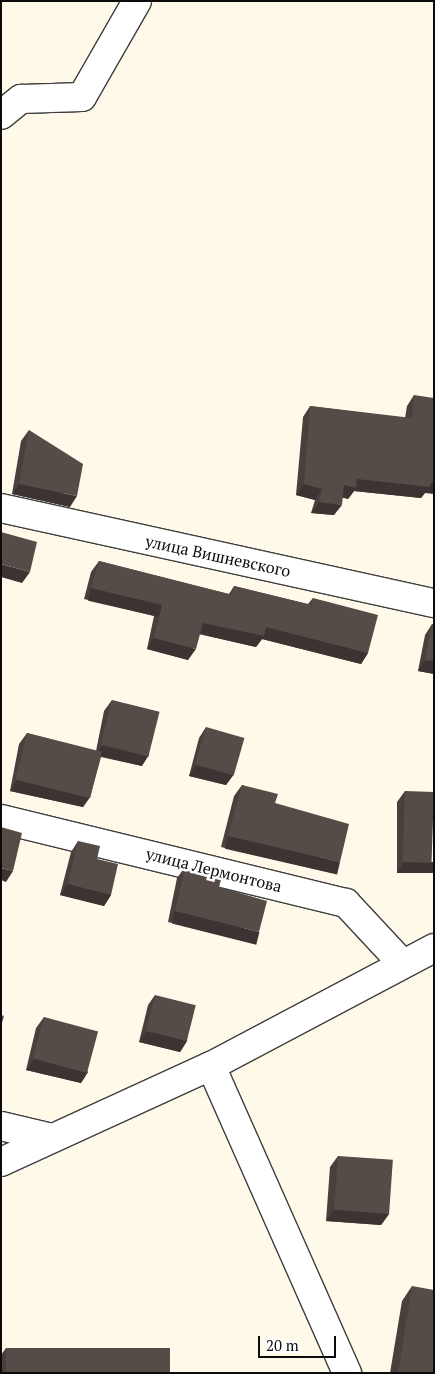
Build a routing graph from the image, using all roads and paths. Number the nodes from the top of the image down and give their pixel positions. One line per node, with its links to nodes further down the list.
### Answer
1 (137, 1): 2 (street)
2 (1, 115)
3 (1, 508): 4 (street, улица Вишневского)
4 (434, 603)
5 (1, 819): 7 (street, улица Лермонтова)
6 (434, 948): 7 (street)
7 (402, 963): 8 (street)
8 (211, 1066): 10 (street); 12 (street)
9 (1, 1126): 10 (street)
10 (52, 1138): 11 (street)
11 (1, 1162)
12 (347, 1373)

